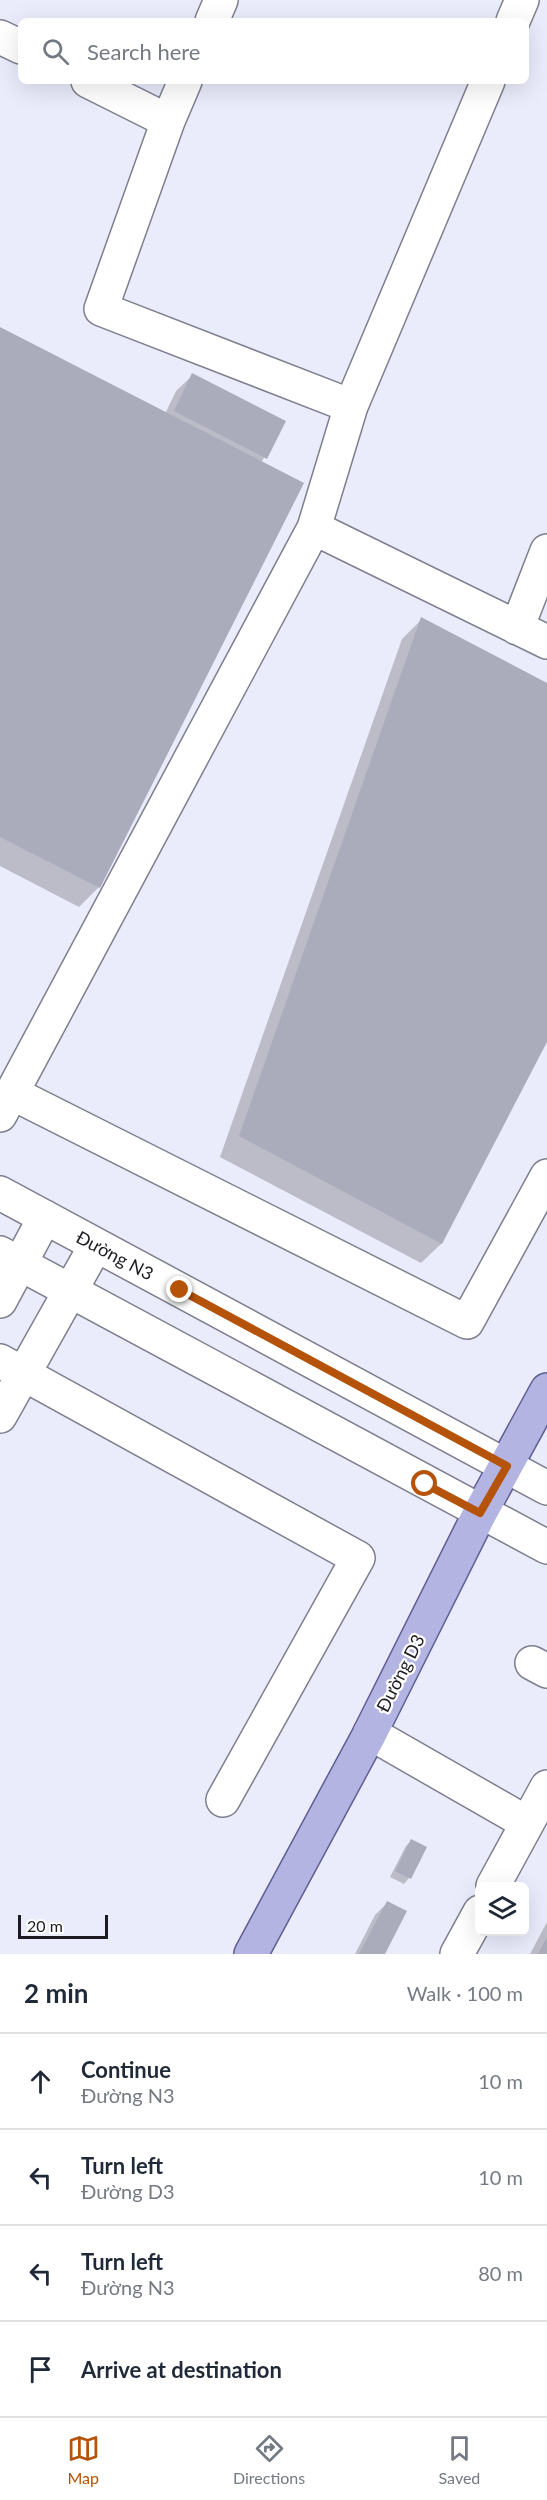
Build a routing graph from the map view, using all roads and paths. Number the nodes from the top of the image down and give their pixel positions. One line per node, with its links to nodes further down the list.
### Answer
1 (221, 0): 3 (street)
2 (522, 0): 4 (street)
3 (213, 18)
4 (514, 18)
5 (0, 37): 6 (street)
6 (18, 46)
7 (94, 84): 10 (street)
8 (184, 84): 10 (street)
9 (487, 84): 11 (street)
10 (168, 121): 11 (street)
11 (351, 406): 12 (street)
12 (314, 528): 14 (street); 16 (street)
13 (547, 551): 14 (street)
14 (517, 628): 15 (street)
15 (547, 642)
16 (6, 1104): 17 (street)
17 (547, 1176)
18 (0, 1192): 19 (street, Đường N3)
19 (45, 1217): 20 (street, Đường N3); 21 (street)
20 (96, 1245): 22 (street); 27 (street, Đường N3)
21 (10, 1259): 22 (street); 23 (street)
22 (70, 1290): 24 (street); 29 (street)
23 (0, 1301)
24 (12, 1367): 26 (street); 33 (street)
25 (547, 1390): 27 (main road, Đường D3)
26 (0, 1416)
27 (507, 1466): 28 (street, Đường N3); 29 (main road, Đường D3)
28 (547, 1488)
29 (480, 1513): 30 (street); 31 (main road, Đường D3)
30 (547, 1548)
31 (370, 1733): 34 (street); 37 (main road, Đường D3)
32 (547, 1787): 34 (street)
33 (223, 1800)
34 (527, 1823): 35 (street)
35 (496, 1882)
36 (475, 1921): 38 (street)
37 (251, 1954)
38 (457, 1954)

